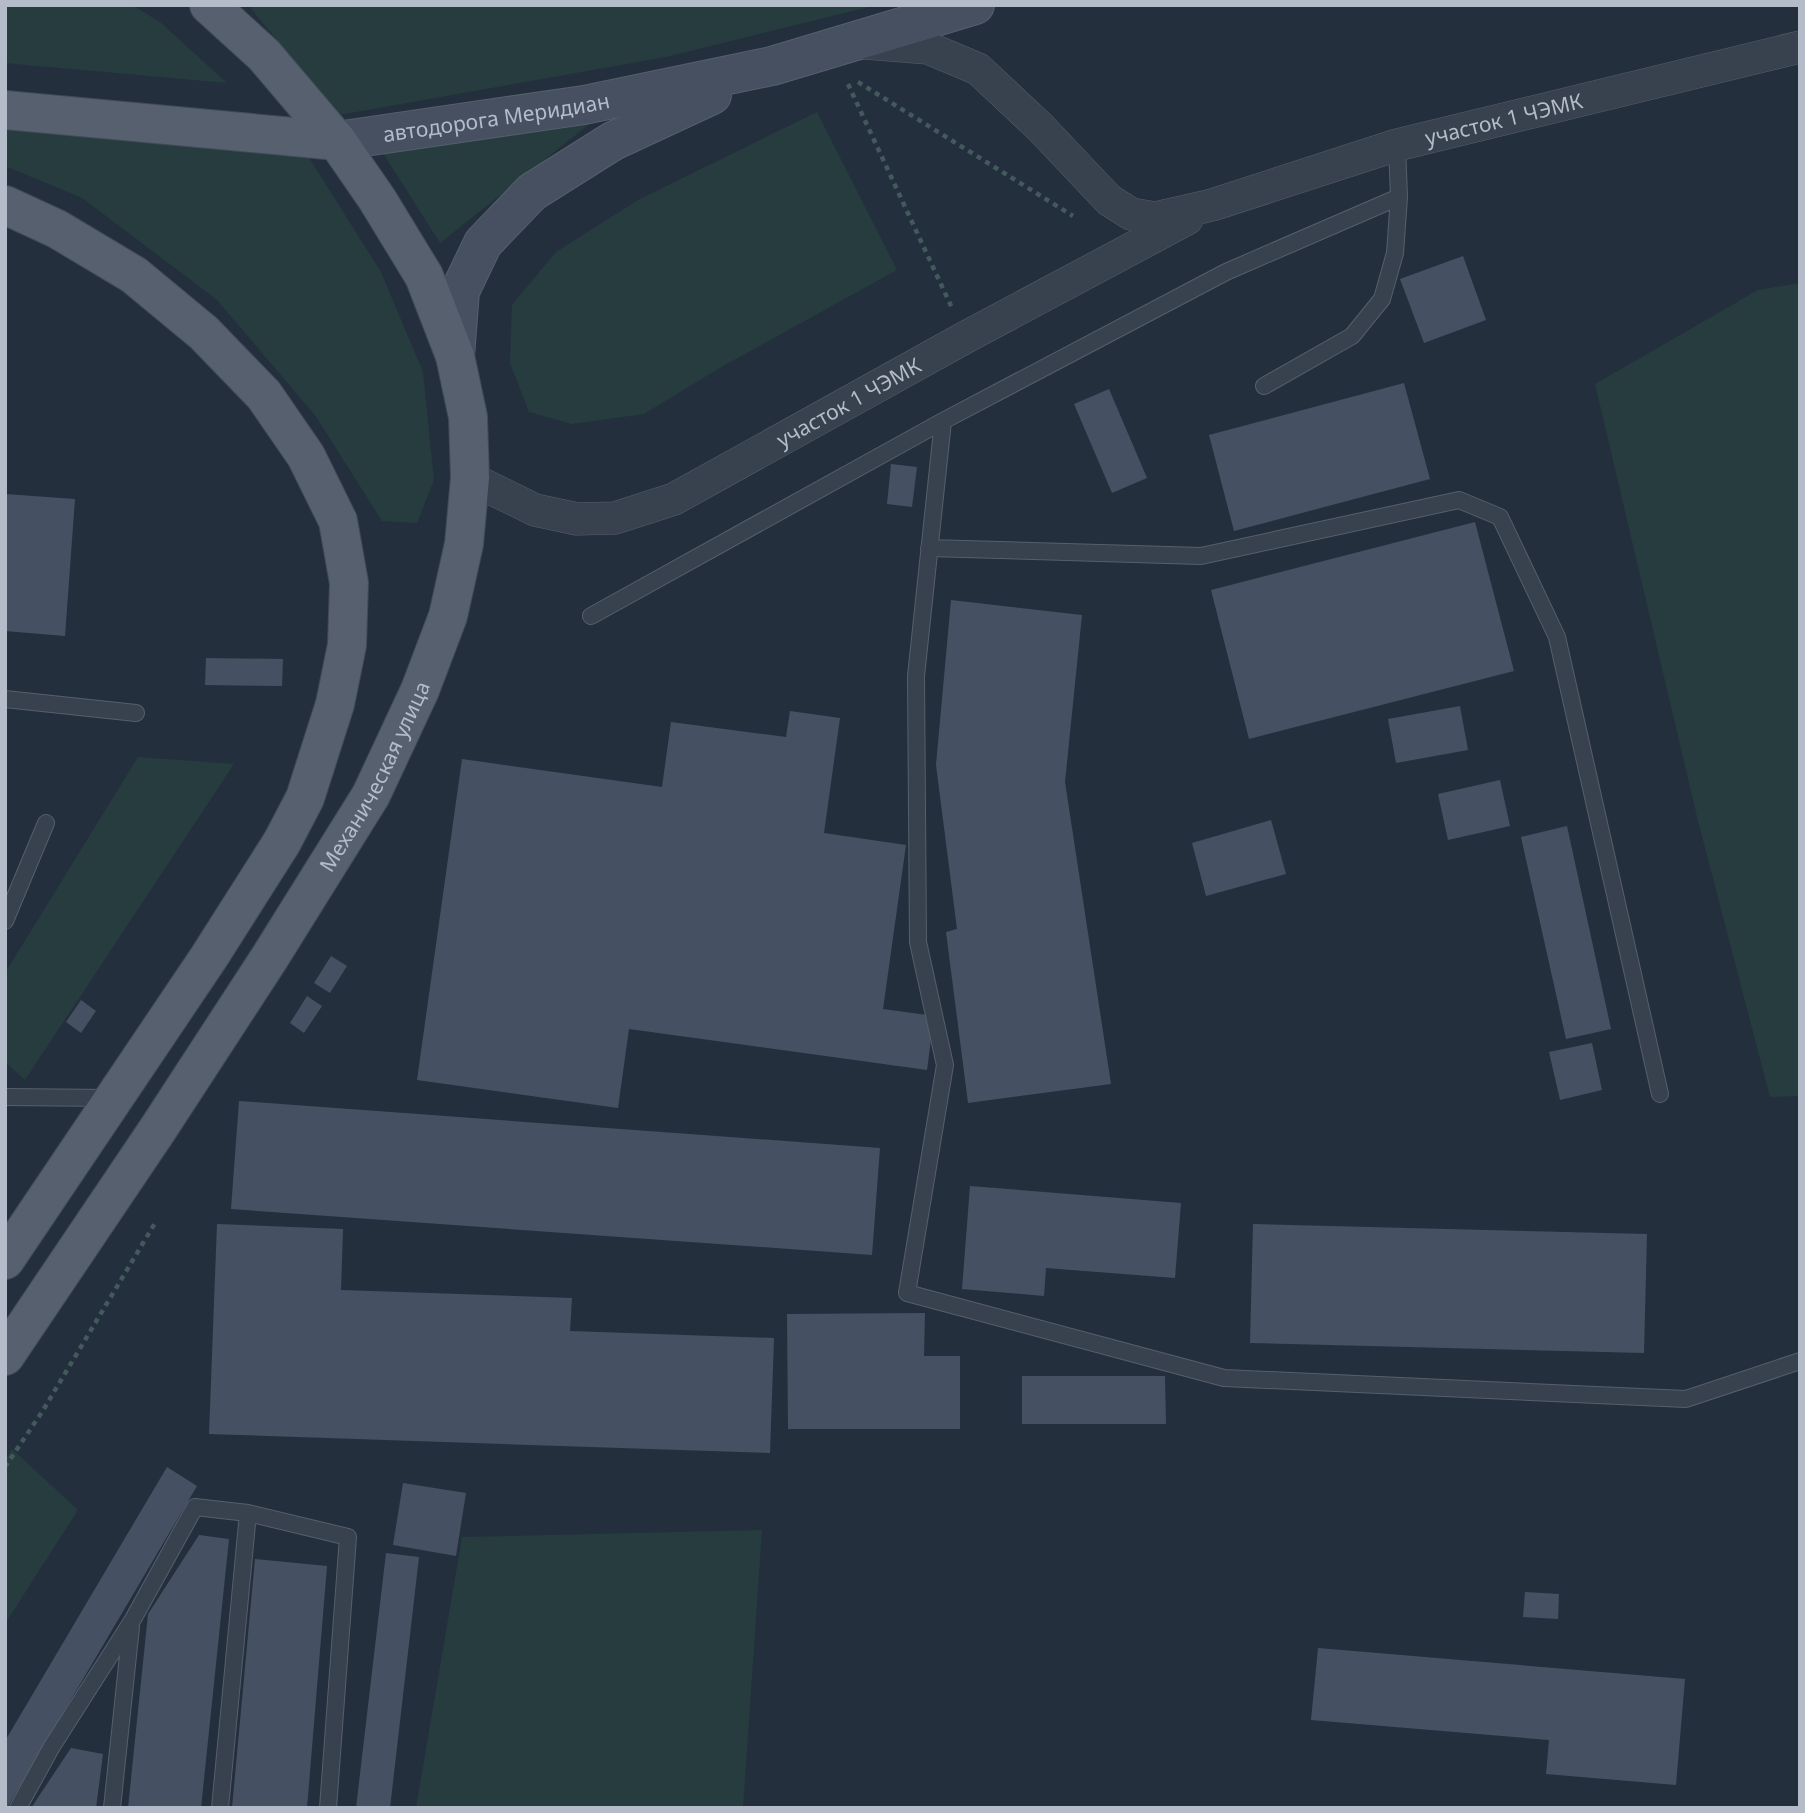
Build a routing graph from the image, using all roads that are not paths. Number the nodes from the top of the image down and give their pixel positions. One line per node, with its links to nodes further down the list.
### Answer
1 (209, 5): 7 (main road, Механическая улица)
2 (975, 5): 4 (main road, автодорога Меридиан)
3 (1800, 47): 8 (street, участок 1 ЧЭМК)
4 (843, 53): 5 (main road, автодорога Меридиан); 11 (street, участок 1 ЧЭМК)
5 (772, 66): 7 (main road, автодорога Меридиан); 12 (main road)
6 (5, 110): 7 (main road, автодорога Меридиан)
7 (337, 141): 12 (main road, Механическая улица)
8 (1397, 145): 9 (lane); 11 (street, участок 1 ЧЭМК)
9 (1399, 197): 13 (lane); 14 (lane)
10 (5, 205): 24 (main road)
11 (1212, 205): 15 (street, участок 1 ЧЭМК)
12 (455, 356): 15 (main road, Механическая улица)
13 (1264, 386)
14 (943, 421): 16 (lane); 17 (lane)
15 (470, 478): 26 (main road, Механическая улица)
16 (929, 548): 22 (lane); 27 (lane)
17 (591, 616)
18 (5, 699): 19 (lane)
19 (135, 713)
20 (46, 823): 21 (lane)
21 (5, 920)
22 (1660, 1094)
23 (5, 1097): 24 (lane)
24 (116, 1098): 25 (main road)
25 (5, 1260)
26 (5, 1356)
27 (1800, 1361)
28 (248, 1513): 29 (lane); 32 (lane); 33 (lane)
29 (132, 1621): 30 (lane); 31 (lane)
30 (18, 1808)
31 (112, 1808)
32 (220, 1808)
33 (328, 1808)

